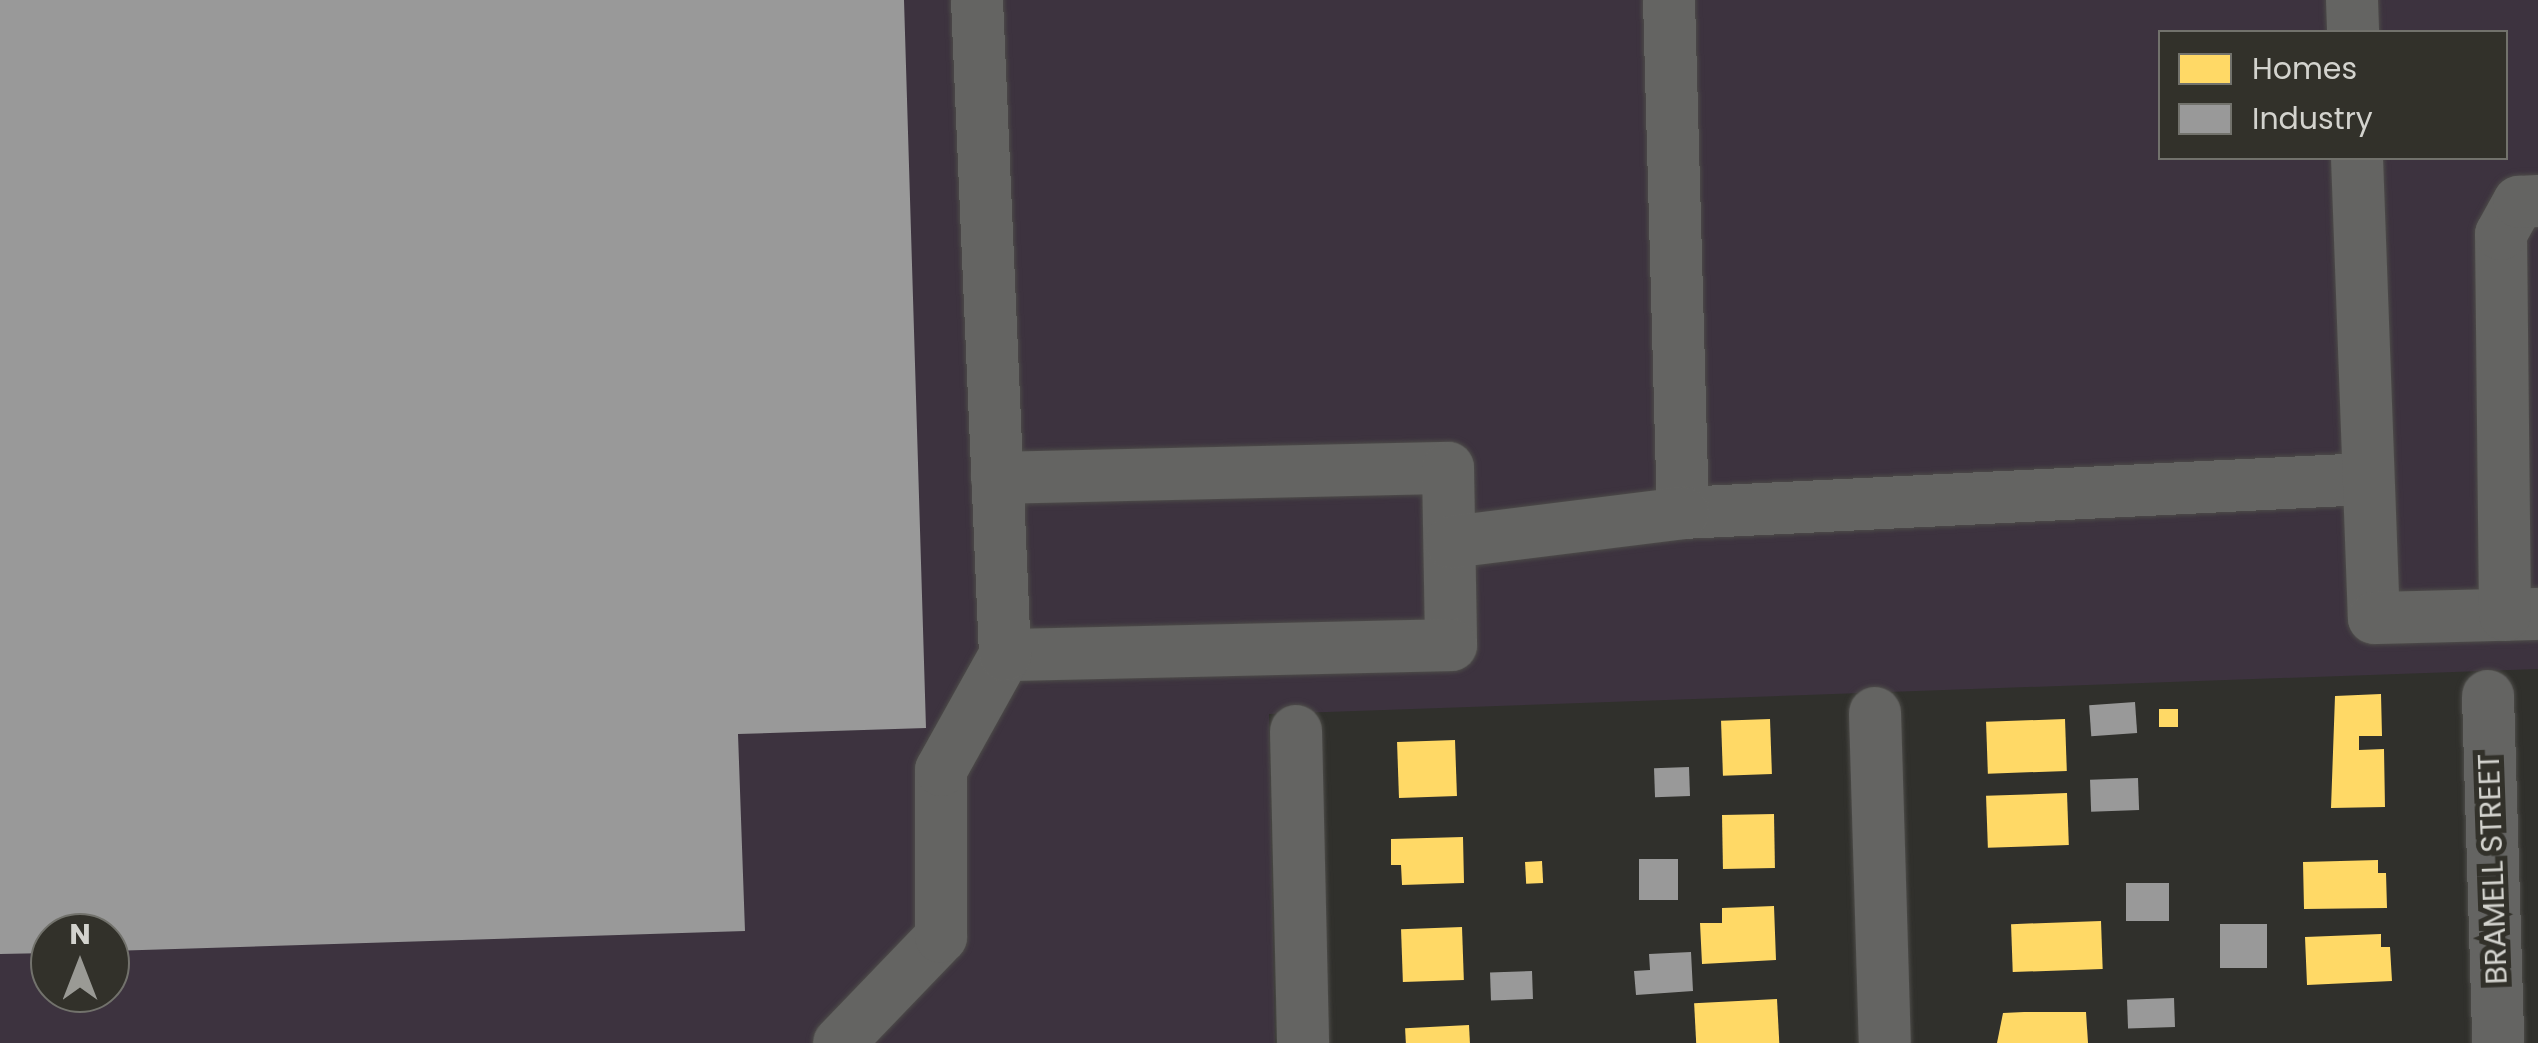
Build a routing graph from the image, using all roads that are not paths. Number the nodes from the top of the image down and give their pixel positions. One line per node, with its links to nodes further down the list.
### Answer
1 (977, 0): 7 (street)
2 (1669, 0): 9 (street)
3 (2352, 0): 4 (street)
4 (2353, 30)
5 (2358, 160): 8 (street)
6 (2538, 201): 11 (street)
7 (997, 478): 10 (street); 12 (street)
8 (2366, 478): 9 (street); 11 (street)
9 (1683, 513): 10 (street)
10 (1451, 542): 12 (street)
11 (2521, 615)
12 (1005, 655): 16 (street)
13 (2488, 696): 19 (street, BRAMELL STREET)
14 (1875, 712): 18 (street)
15 (1296, 731): 17 (street)
16 (840, 1043)
17 (1303, 1043)
18 (1884, 1043)
19 (2498, 1043)

